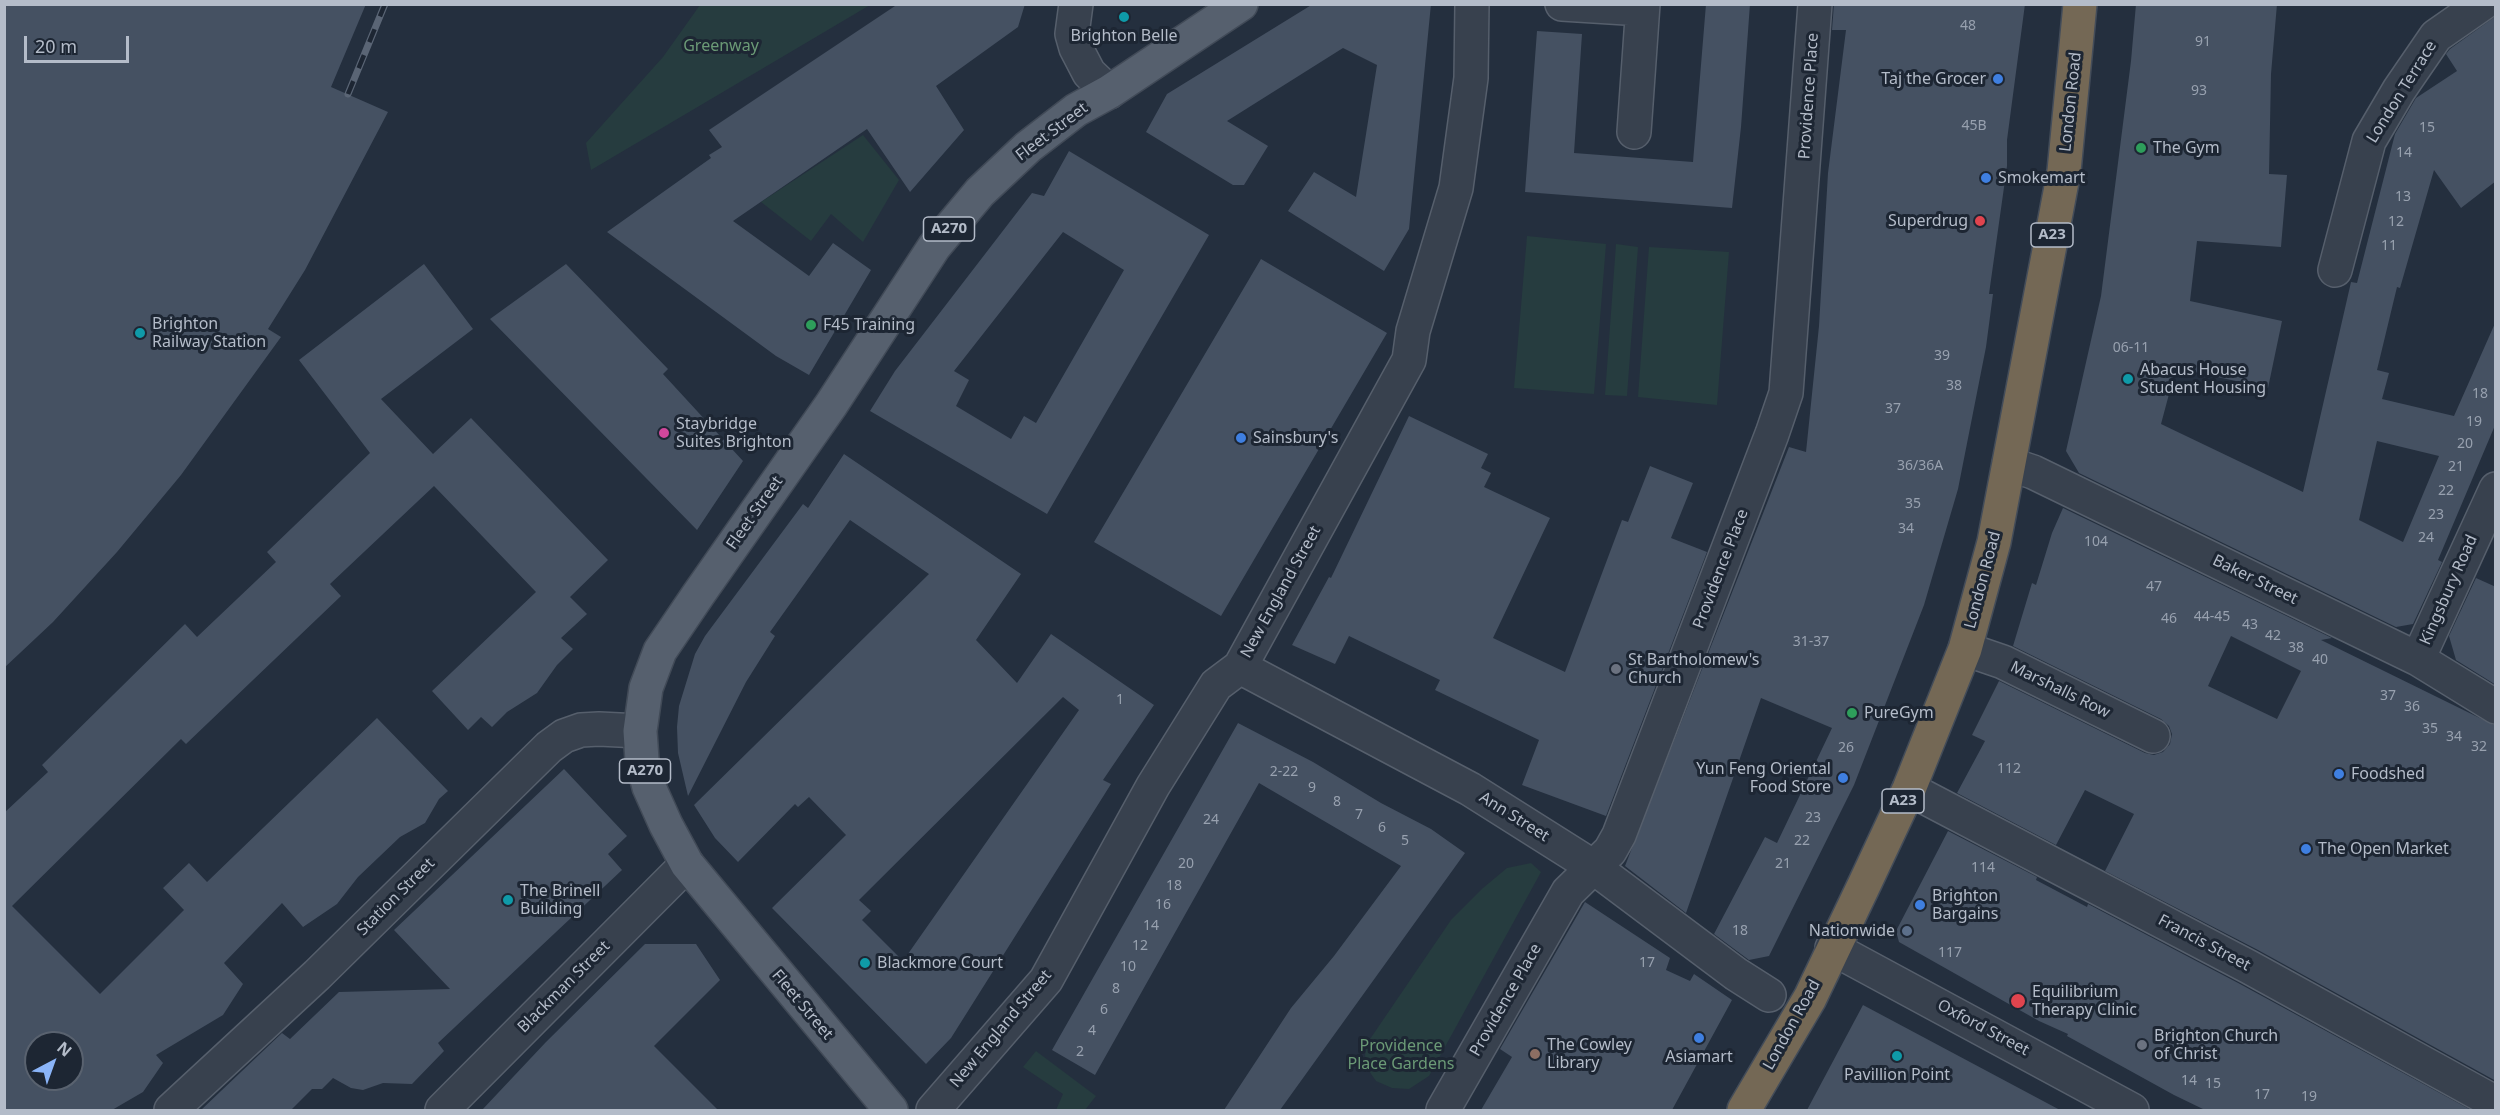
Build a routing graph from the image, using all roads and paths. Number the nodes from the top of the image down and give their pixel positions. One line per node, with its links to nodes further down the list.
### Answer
1 (1076, 4): 9 (street)
2 (1241, 4): 9 (main road, Fleet Street / A270)
3 (1472, 4): 16 (street, New England Street)
4 (1562, 4): 8 (street)
5 (1815, 4): 22 (street, Providence Place)
6 (2080, 4): 12 (highway, London Road / A23)
7 (2482, 4): 11 (street, London Terrace)
8 (1643, 7): 10 (street)
9 (1109, 92): 18 (main road, Fleet Street / A270)
10 (1634, 132)
11 (2335, 270)
12 (2009, 464): 14 (highway, London Road / A23); 15 (street, Baker Street)
13 (2496, 489): 15 (street, Kingsbury Road)
14 (1965, 649): 19 (street, Marshalls Row); 20 (highway, London Road / A23)
15 (2418, 659): 17 (street, Baker Street)
16 (1240, 667): 22 (street, Ann Street); 30 (street, New England Street)
17 (2496, 707)
18 (640, 731): 21 (main road, Fleet Street / A270); 27 (street, Station Street)
19 (2153, 736)
20 (1909, 789): 23 (highway, London Road / A23); 26 (street, Francis Street)
21 (687, 864): 28 (street, Blackman Street); 29 (main road, Fleet Street / A270)
22 (1592, 866): 24 (street, Ann Street); 31 (street, Providence Place)
23 (1832, 948): 25 (street, Oxford Street); 32 (highway, London Road / A23)
24 (1770, 995)
25 (2093, 1101): 33 (street, Oxford Street)
26 (2496, 1103)
27 (171, 1110)
28 (442, 1110)
29 (891, 1110)
30 (933, 1110)
31 (1443, 1110)
32 (1744, 1110)
33 (2132, 1110)

